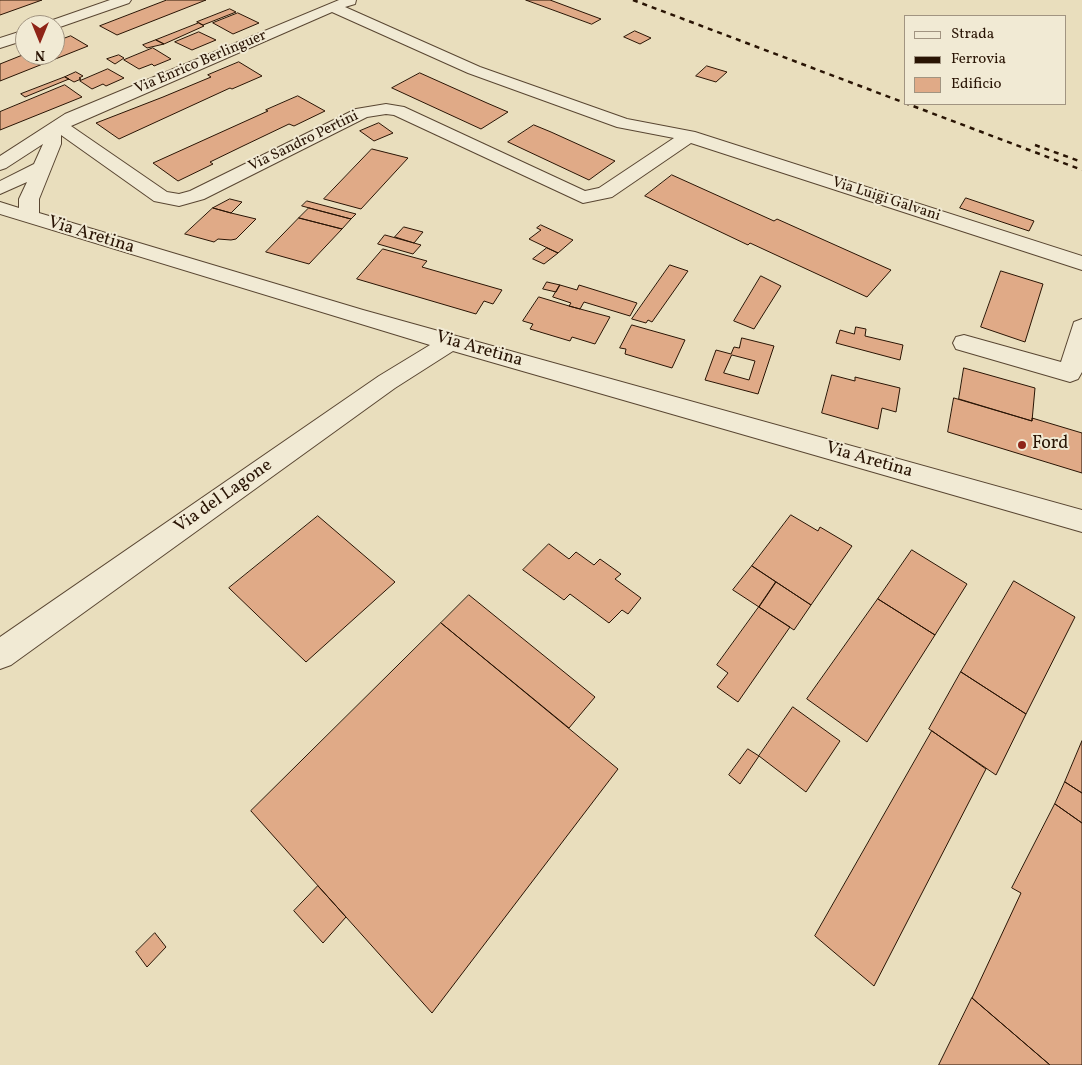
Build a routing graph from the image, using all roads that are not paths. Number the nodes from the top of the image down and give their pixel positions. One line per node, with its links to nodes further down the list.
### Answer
1 (122, 0): 4 (street)
2 (354, 0): 3 (street, Via Enrico Berlinguer)
3 (332, 7): 7 (street, Via Enrico Berlinguer); 8 (street, Via Luigi Galvani)
4 (65, 20)
5 (15, 38): 6 (street)
6 (0, 43)
7 (56, 129): 8 (street, Via Sandro Pertini); 9 (street, Via Enrico Berlinguer); 10 (street)
8 (689, 136): 14 (street, Via Luigi Galvani)
9 (0, 164)
10 (41, 168): 11 (street); 13 (street)
11 (0, 188)
12 (0, 208): 13 (street, Via Aretina)
13 (29, 217): 16 (street, Via Aretina)
14 (1082, 263)
15 (1082, 327): 17 (street)
16 (449, 342): 18 (street, Via Aretina); 19 (street, Via del Lagone)
17 (964, 343)
18 (1082, 521)
19 (0, 655)

